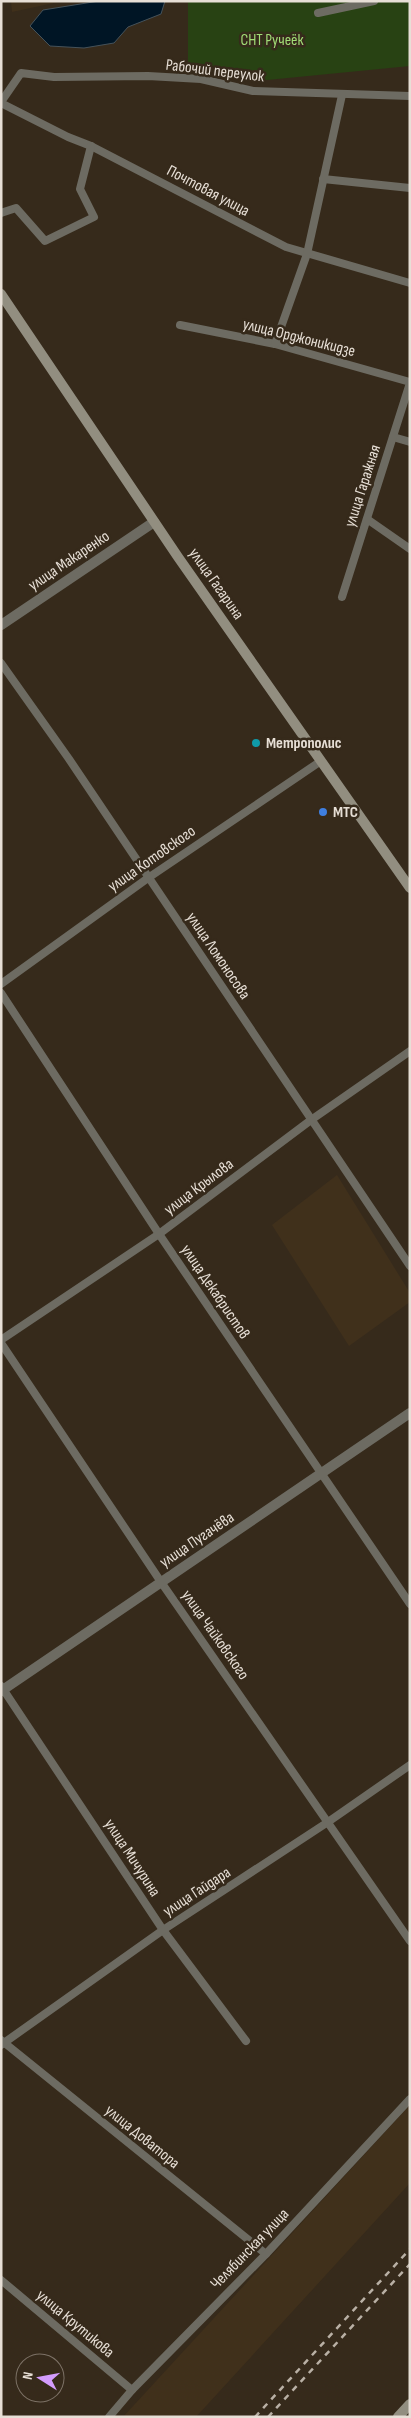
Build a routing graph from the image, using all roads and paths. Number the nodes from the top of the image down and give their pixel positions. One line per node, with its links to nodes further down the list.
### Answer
1 (374, 1): 2 (street)
2 (318, 14)
3 (342, 95): 4 (street, Рабочий переулок); 5 (street, Рабочий переулок); 7 (street)
4 (410, 96)
5 (1, 103): 6 (street, Почтовая улица)
6 (91, 146): 9 (street); 10 (street, Почтовая улица)
7 (323, 178): 8 (street); 10 (street)
8 (410, 188)
9 (1, 213)
10 (307, 254): 11 (street, Почтовая улица); 14 (street)
11 (410, 284)
12 (1, 294): 19 (main road, улица Гагарина)
13 (180, 325): 14 (street, улица Орджоникидзе)
14 (276, 344): 15 (street, улица Орджоникидзе)
15 (410, 383): 16 (street, улица Гаражная)
16 (393, 437): 17 (street); 18 (street, улица Гаражная)
17 (410, 442)
18 (367, 519): 20 (street); 21 (street, улица Гаражная)
19 (154, 522): 22 (street, улица Макаренко); 24 (main road, улица Гагарина)
20 (410, 549)
21 (342, 597)
22 (1, 624)
23 (1, 663): 25 (street, улица Ломоносова)
24 (321, 761): 25 (street, улица Котовского); 26 (main road, улица Гагарина)
25 (148, 878): 27 (street, улица Котовского); 30 (street, улица Ломоносова)
26 (408, 882)
27 (1, 984)
28 (1, 993): 31 (street, улица Декабристов)
29 (410, 1050): 30 (street, улица Крылова)
30 (311, 1120): 31 (street, улица Крылова); 32 (street, улица Ломоносова)
31 (158, 1234): 33 (street, улица Крылова); 35 (street, улица Декабристов)
32 (410, 1266)
33 (1, 1341): 36 (street, улица Чайковского)
34 (410, 1413): 35 (street, улица Пугачёва)
35 (322, 1474): 36 (street, улица Пугачёва); 37 (street, улица Декабристов)
36 (161, 1582): 38 (street, улица Пугачёва); 40 (street, улица Чайковского)
37 (410, 1604)
38 (2, 1688): 41 (street, улица Мичурина)
39 (410, 1765): 40 (street, улица Гайдара)
40 (328, 1822): 41 (street, улица Гайдара); 42 (street, улица Чайковского)
41 (163, 1930): 43 (street, улица Мичурина); 44 (street, улица Гайдара)
42 (410, 1941)
43 (246, 2041)
44 (2, 2043): 46 (street, улица Доватора)
45 (410, 2099): 46 (street, Челябинская улица)
46 (266, 2254): 48 (street, Челябинская улица)
47 (1, 2280): 48 (street, улица Крутикова)
48 (132, 2390): 50 (street, Челябинская улица)
49 (410, 2404): 51 (main road)
50 (109, 2417)
51 (398, 2417)

